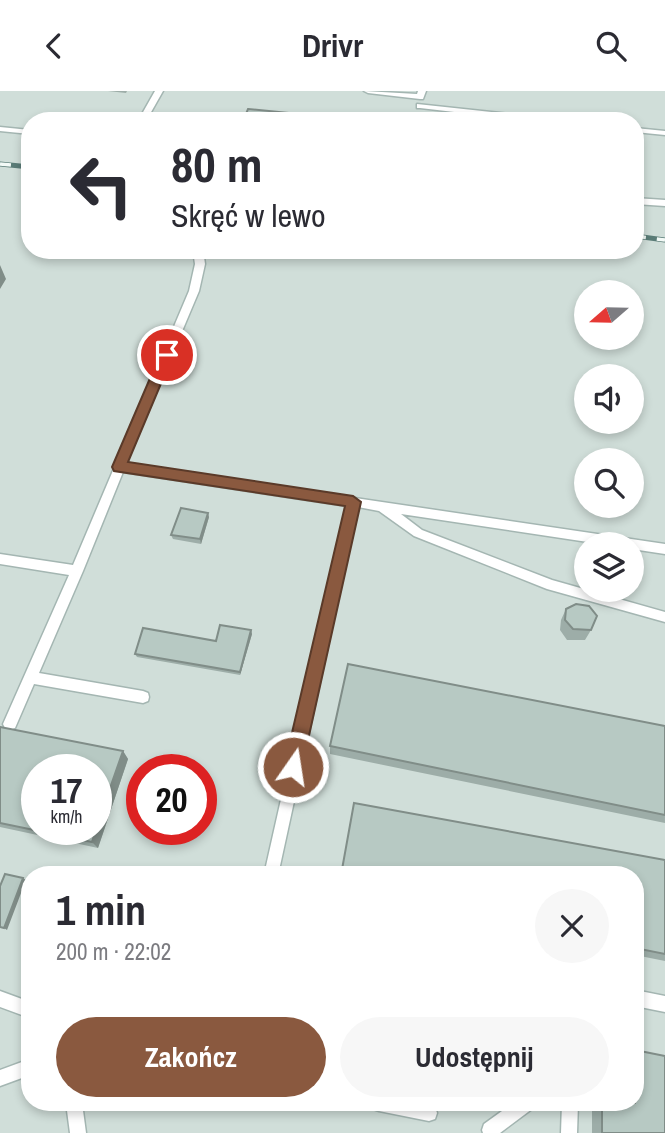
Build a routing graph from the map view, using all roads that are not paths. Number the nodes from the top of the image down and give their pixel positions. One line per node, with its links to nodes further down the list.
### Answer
1 (159, 91): 4 (lane)
2 (368, 91): 3 (lane)
3 (421, 94): 5 (lane)
4 (147, 112)
5 (444, 112)
6 (0, 129): 7 (lane)
7 (21, 131)
8 (644, 131): 9 (lane)
9 (665, 133)
10 (644, 202): 11 (lane)
11 (665, 203)
12 (199, 259): 13 (lane)
13 (119, 467): 14 (lane); 20 (lane)
14 (353, 502): 15 (lane); 25 (lane)
15 (381, 506): 16 (lane); 21 (lane)
16 (574, 535)
17 (644, 546): 18 (lane)
18 (665, 549)
19 (0, 559): 20 (lane)
20 (77, 571): 22 (lane)
21 (665, 617)
22 (31, 678): 23 (lane); 24 (lane)
23 (143, 697)
24 (10, 724)
25 (273, 866)
26 (0, 999): 29 (lane)
27 (644, 1000): 28 (lane)
28 (665, 1004)
29 (21, 1007)
30 (21, 1070): 31 (lane)
31 (0, 1078)
32 (75, 1111): 38 (lane)
33 (419, 1111): 36 (lane)
34 (515, 1111): 37 (lane)
35 (570, 1111): 39 (lane)
36 (429, 1113)
37 (490, 1130)
38 (78, 1133)
39 (569, 1133)

